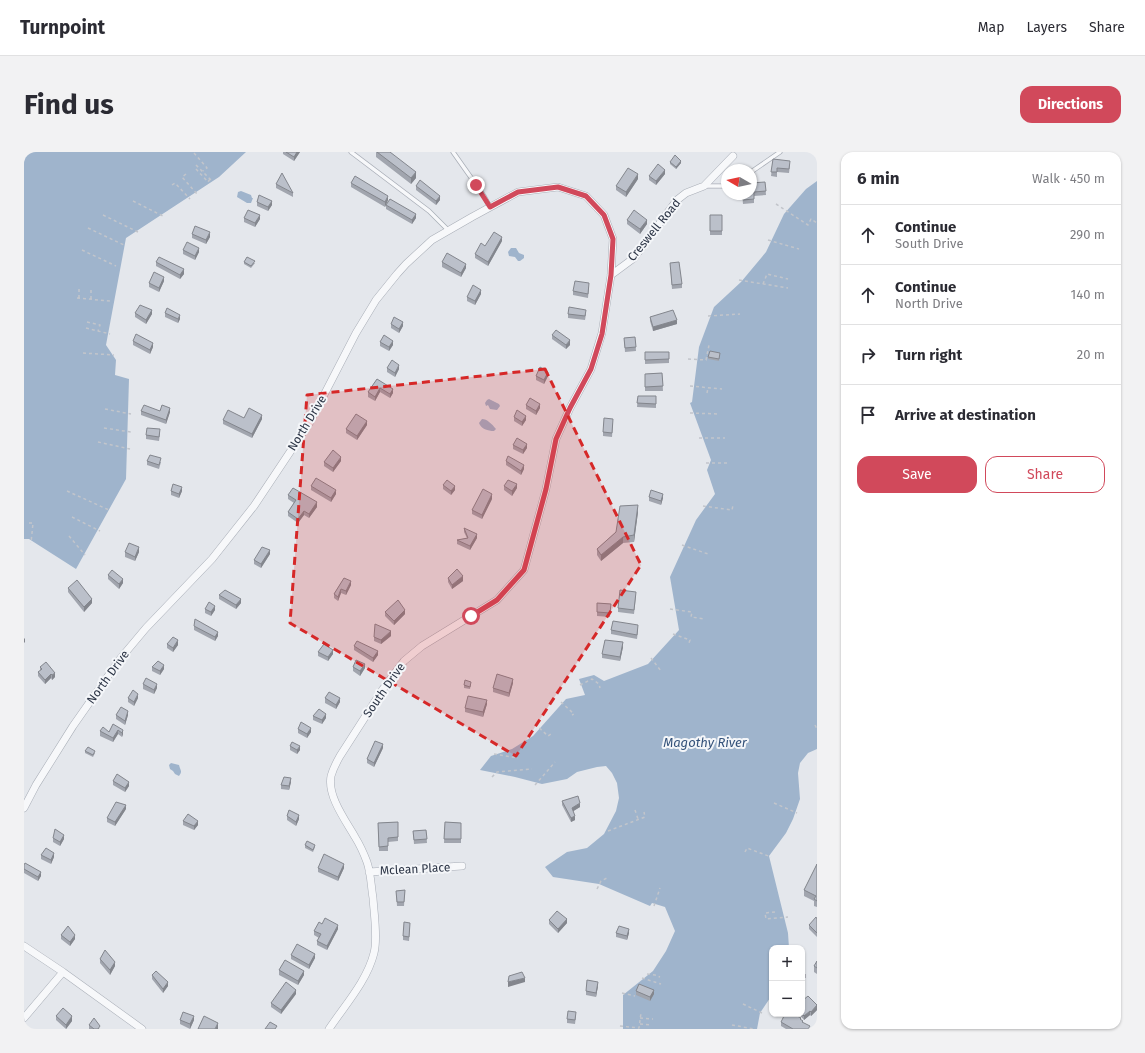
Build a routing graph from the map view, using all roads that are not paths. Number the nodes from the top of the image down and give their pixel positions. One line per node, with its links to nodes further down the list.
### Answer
1 (351, 152): 9 (lane)
2 (453, 152): 8 (lane)
3 (780, 152): 5 (lane)
4 (733, 156): 6 (street, Creswell Road)
5 (757, 168)
6 (704, 186): 7 (lane); 10 (street, Creswell Road)
7 (721, 186)
8 (490, 207): 9 (street, North Drive); 10 (street, North Drive)
9 (448, 230): 11 (street, North Drive)
10 (611, 275): 13 (street, South Drive)
11 (24, 808)
12 (462, 866): 13 (street, Mclean Place)
13 (369, 872): 18 (street, South Drive)
14 (24, 946): 15 (street)
15 (63, 972): 16 (street); 17 (street)
16 (24, 1018)
17 (142, 1029)
18 (329, 1029)

